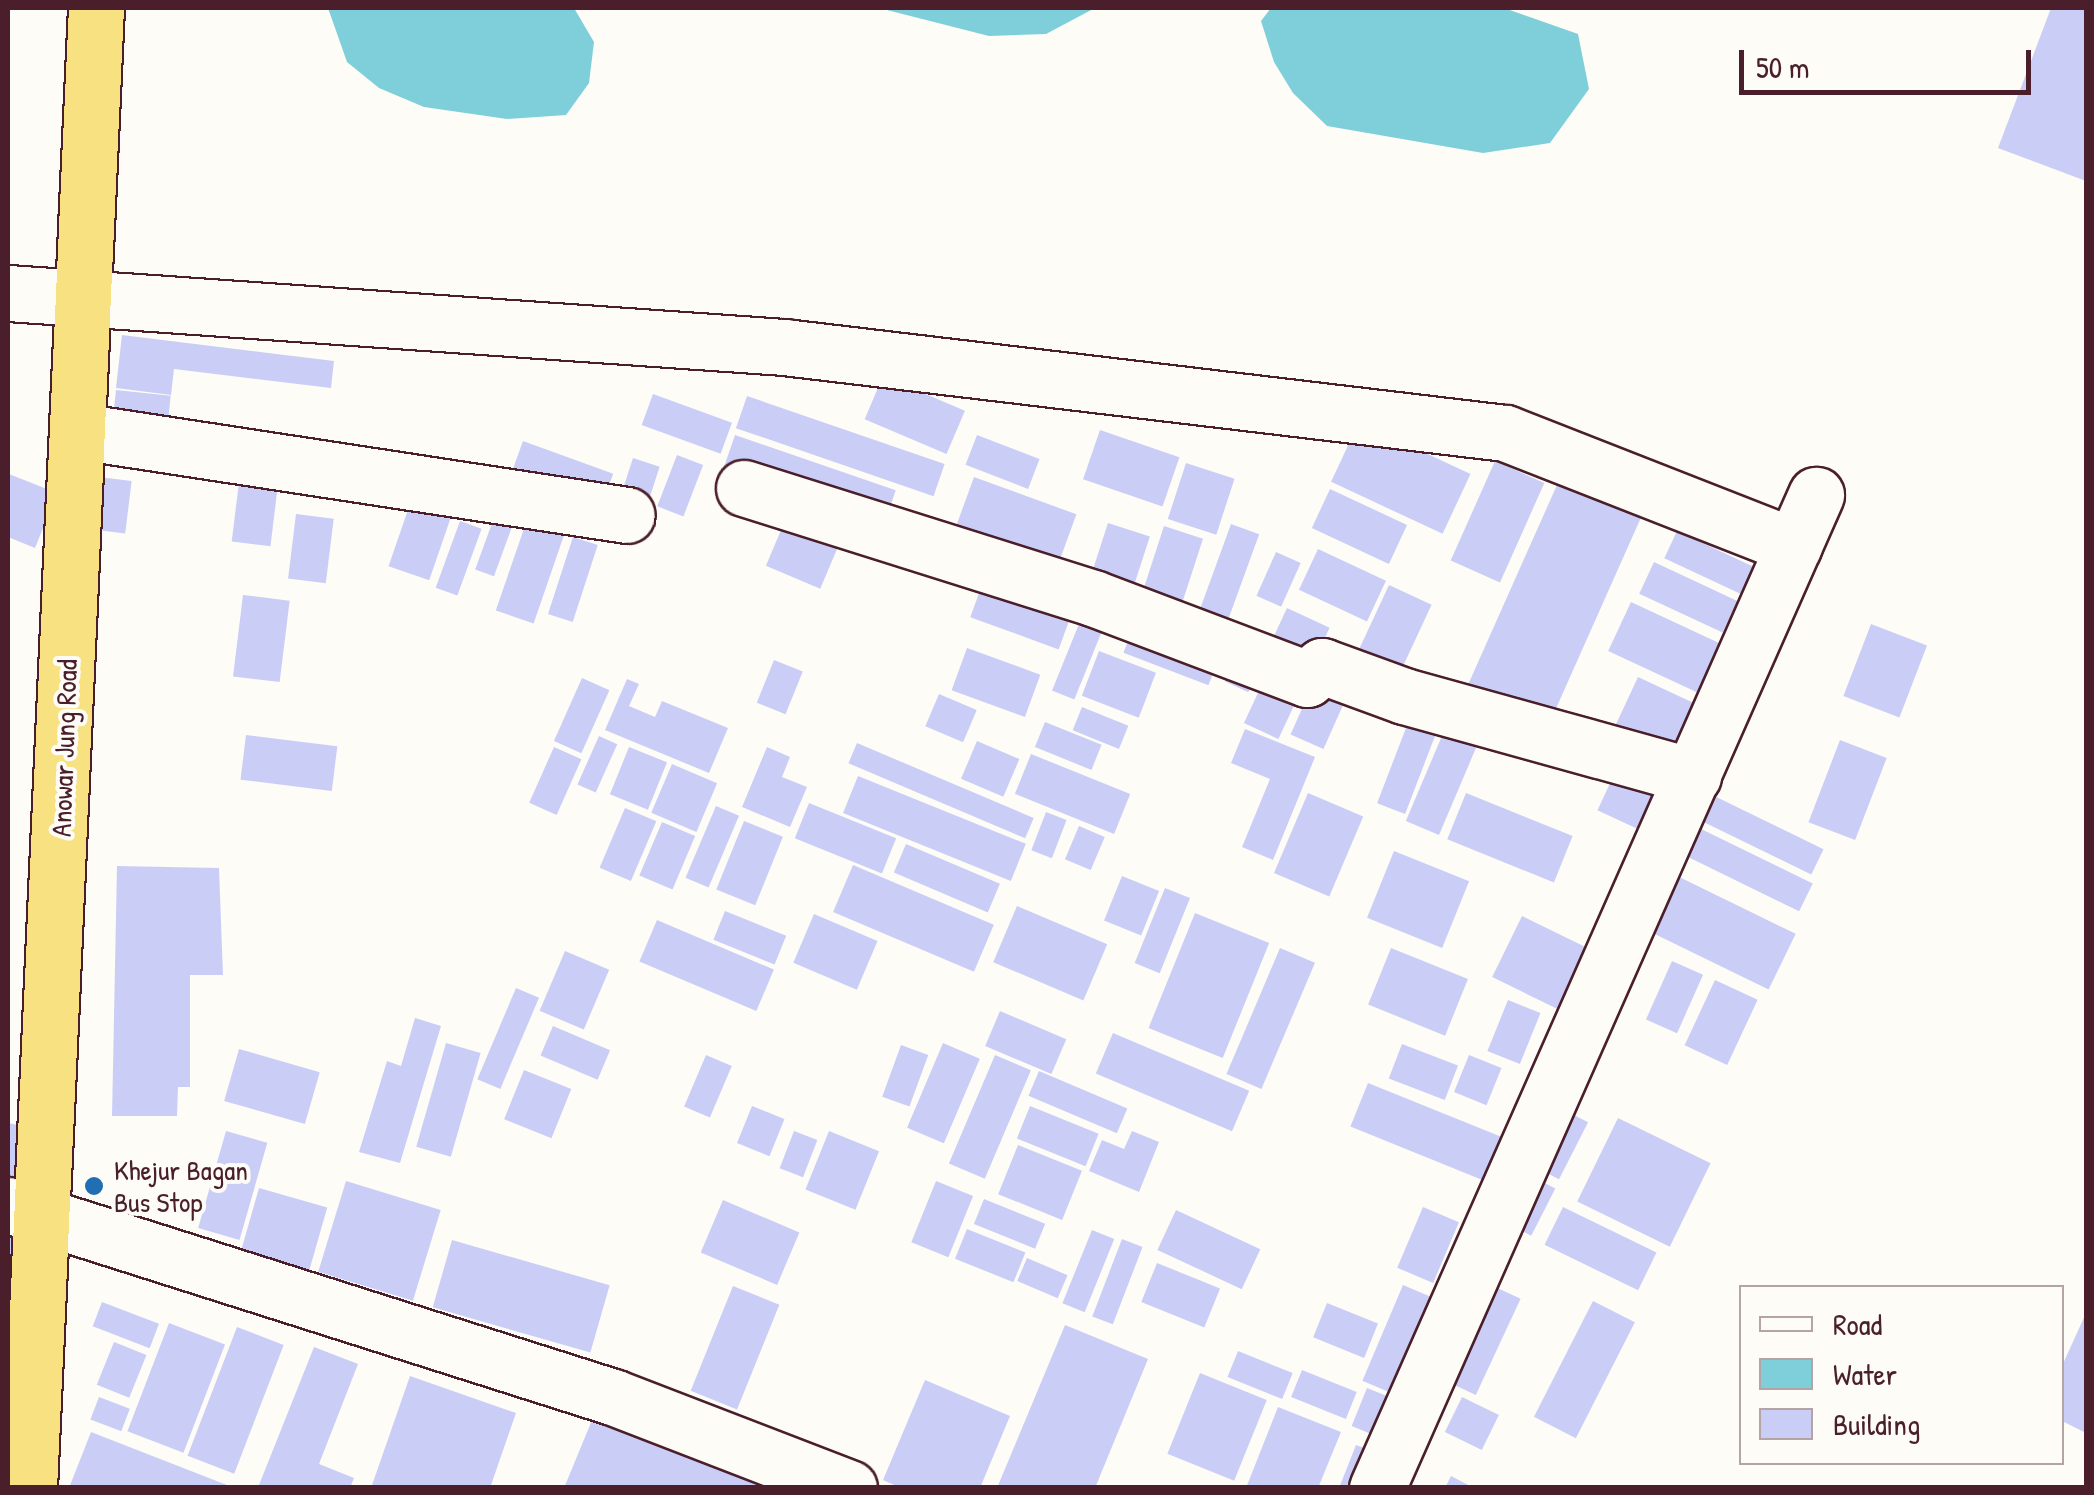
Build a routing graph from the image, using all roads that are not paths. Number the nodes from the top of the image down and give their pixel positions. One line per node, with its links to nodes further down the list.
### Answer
1 (96, 8): 3 (highway, Anowar Jung Road)
2 (8, 294): 3 (street)
3 (80, 302): 4 (highway, Anowar Jung Road); 8 (street)
4 (78, 430): 7 (street); 10 (highway, Anowar Jung Road)
5 (744, 488): 9 (street)
6 (1816, 495): 8 (street)
7 (628, 515)
8 (1794, 546): 9 (street)
9 (1694, 776): 13 (street)
10 (26, 1210): 11 (highway, Anowar Jung Road); 12 (street)
11 (29, 1488)
12 (849, 1488)
13 (1377, 1488)

